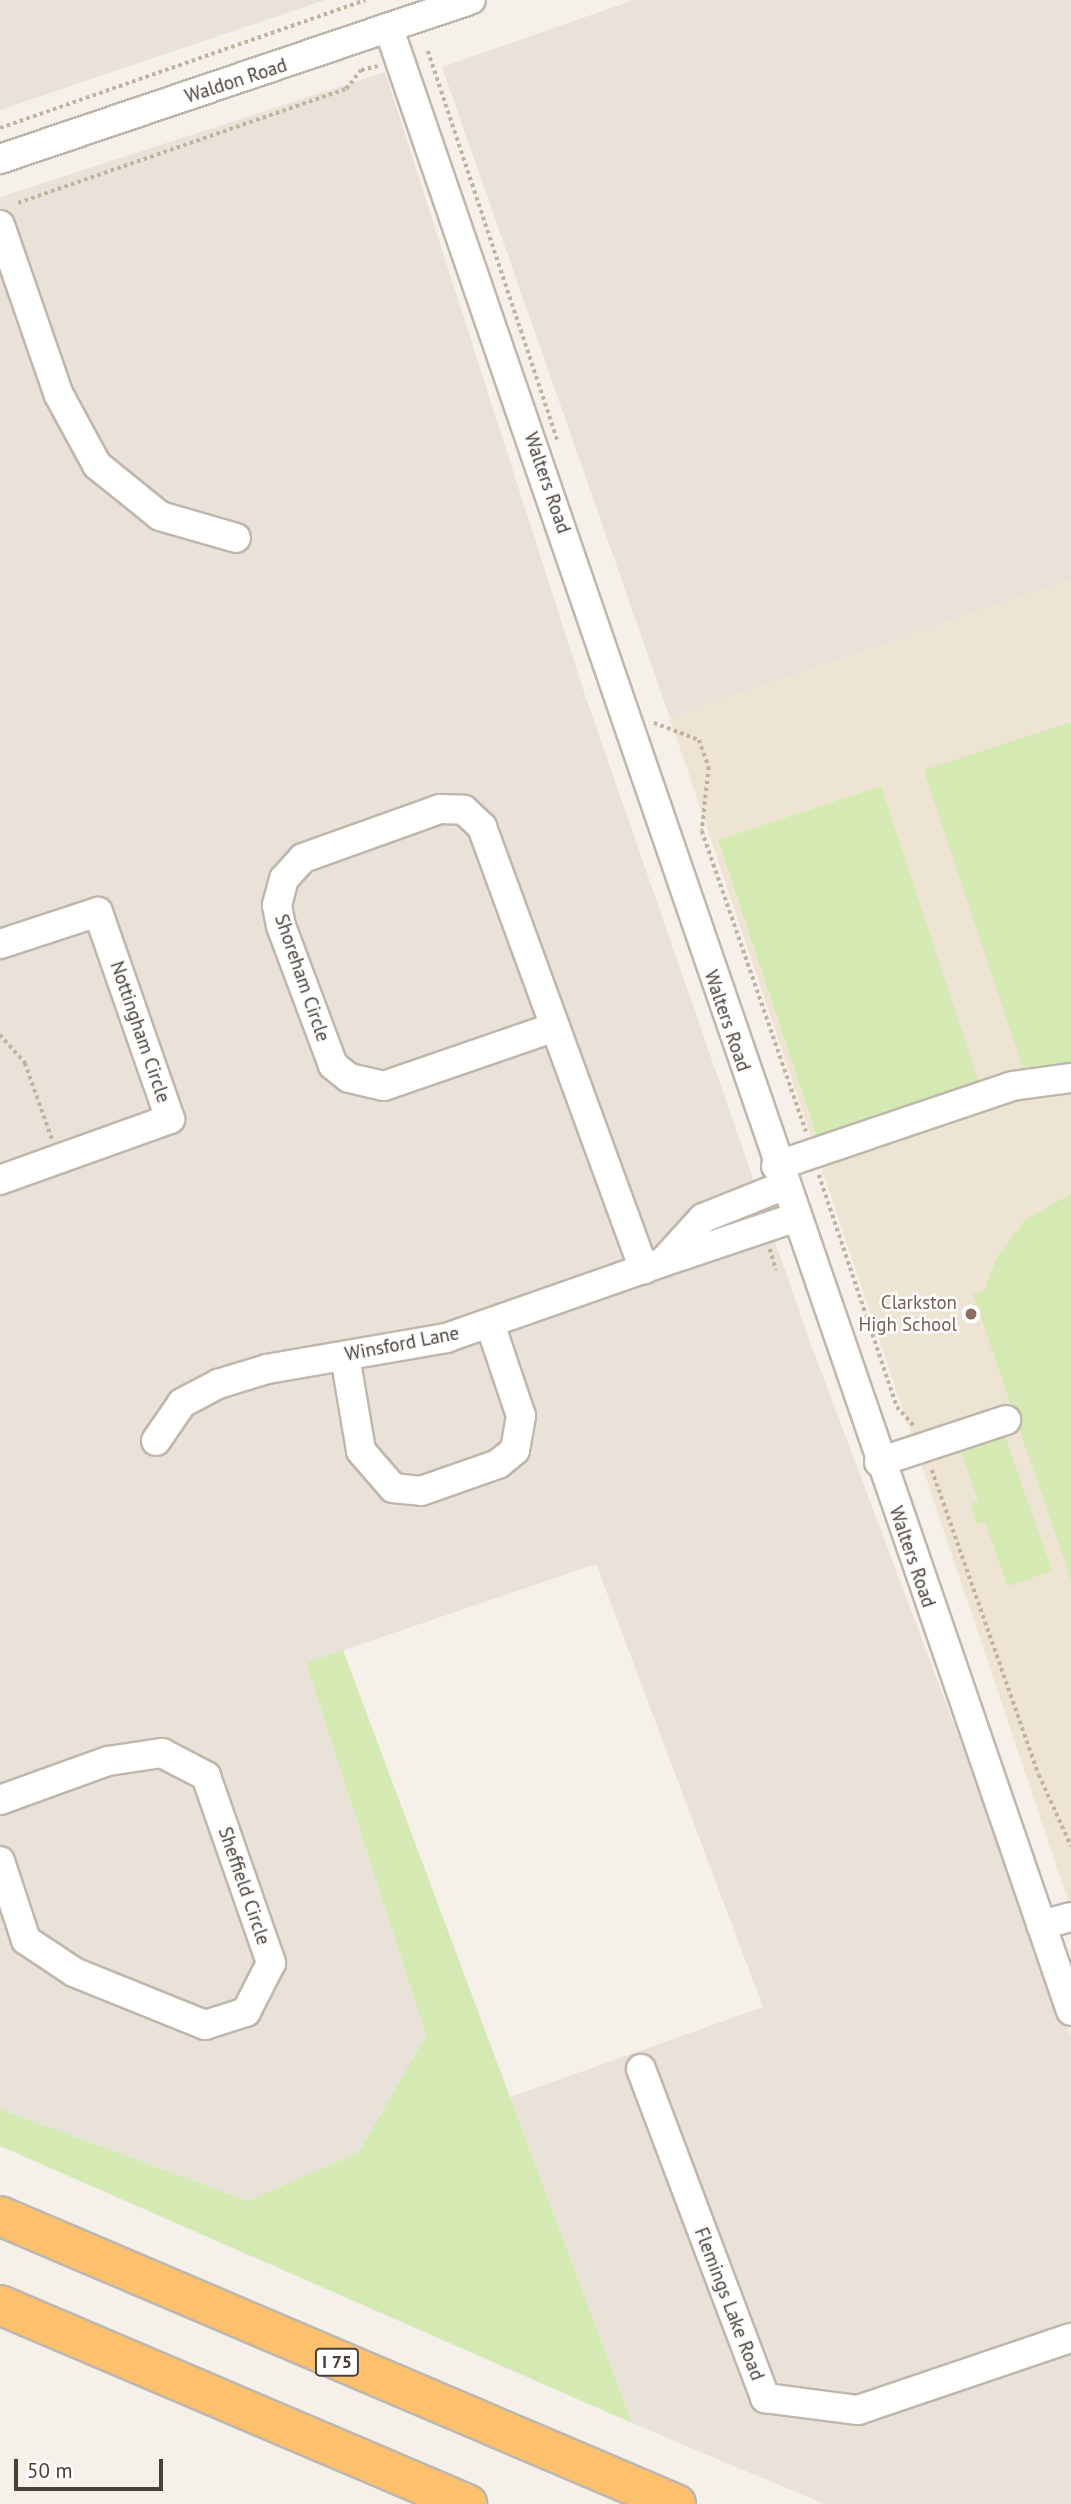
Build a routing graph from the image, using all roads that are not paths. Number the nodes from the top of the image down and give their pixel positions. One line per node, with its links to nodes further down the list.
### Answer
1 (471, 0): 2 (street, Waldon Road)
2 (389, 29): 3 (street, Waldon Road); 9 (street, Walters Road)
3 (0, 159)
4 (0, 225): 5 (street)
5 (236, 538)
6 (0, 944): 10 (street, Nottingham Circle)
7 (555, 1027): 7 (street, Shoreham Circle); 12 (street, Shoreham Circle)
8 (1071, 1078): 9 (street, Winsford Lane)
9 (779, 1176): 11 (street, Walters Road); 12 (street, Winsford Lane)
10 (0, 1180)
11 (794, 1218): 12 (street, Winsford Lane); 17 (street, Walters Road)
12 (654, 1266): 13 (street, Winsford Lane)
13 (490, 1324): 14 (street, Winsford Lane); 14 (street)
14 (345, 1356): 16 (street, Winsford Lane)
15 (1006, 1420): 17 (street)
16 (156, 1441)
17 (878, 1462): 21 (street, Walters Road)
18 (0, 1800): 19 (street, Sheffield Circle)
19 (0, 1861)
20 (1071, 1917): 21 (street)
21 (1041, 1925): 22 (street, Walters Road)
22 (1071, 2011)
23 (641, 2068): 26 (street, Flemings Lake Road)
24 (0, 2216): 28 (highway, I 75)
25 (0, 2305): 27 (highway)
26 (1071, 2338)
27 (467, 2504)
28 (676, 2504)

